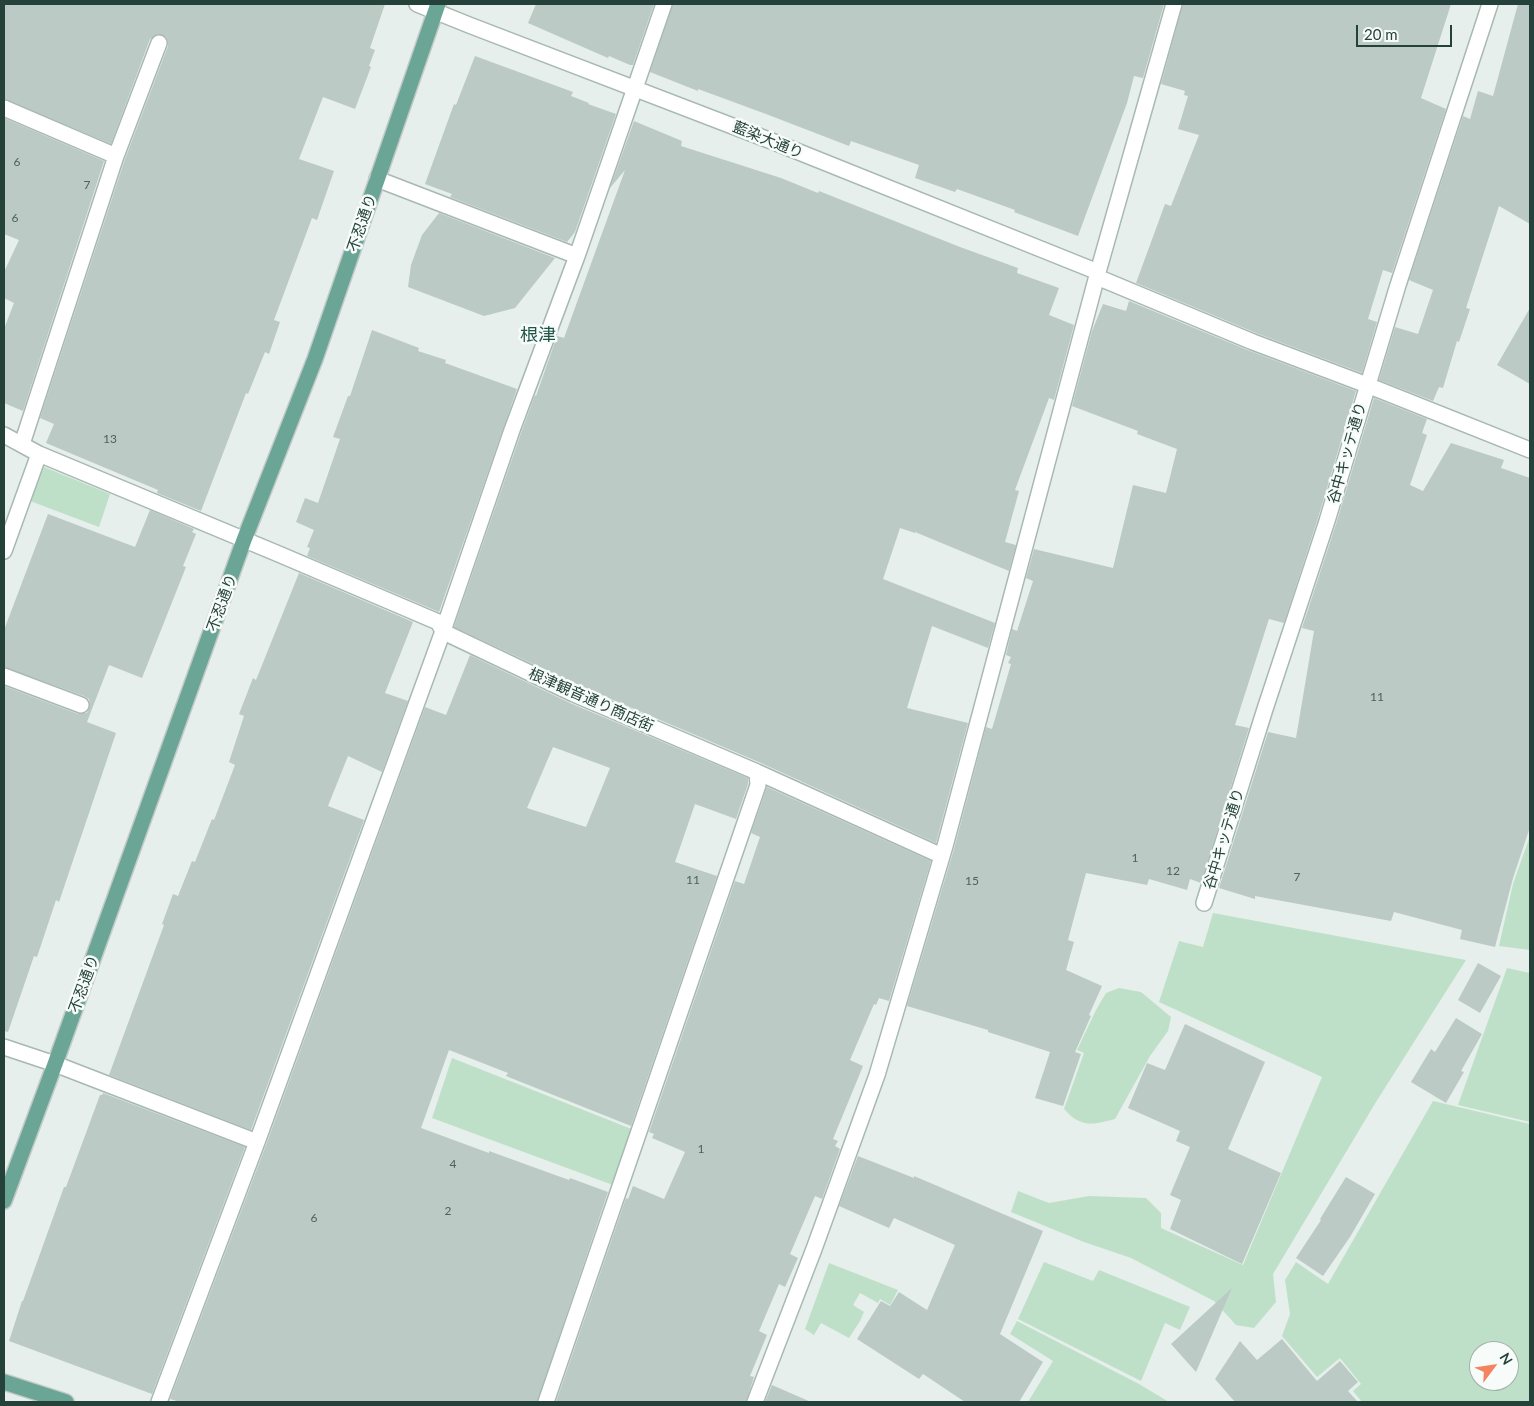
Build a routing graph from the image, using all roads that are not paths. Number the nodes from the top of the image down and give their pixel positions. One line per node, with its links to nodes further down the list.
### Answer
1 (417, 4): 5 (street, 藍染大通り)
2 (664, 4): 7 (street)
3 (1174, 4): 12 (street)
4 (1490, 4): 13 (street, 谷中キッテ通り)
5 (437, 8): 7 (street, 藍染大通り); 10 (main road, 不忍通り)
6 (159, 42): 9 (street)
7 (635, 88): 11 (street); 12 (street, 藍染大通り)
8 (4, 108): 9 (street)
9 (116, 156): 15 (street)
10 (377, 179): 11 (street); 18 (main road, 不忍通り)
11 (577, 256): 20 (street)
12 (1098, 275): 13 (street, 藍染大通り); 24 (street)
13 (1367, 385): 16 (street, 藍染大通り); 25 (street, 谷中キッテ通り)
14 (4, 435): 15 (street, 根津観音通り商店街)
15 (22, 444): 17 (street, 根津観音通り商店街)
16 (1530, 450)
17 (39, 454): 18 (street, 根津観音通り商店街); 19 (street)
18 (244, 540): 20 (street, 根津観音通り商店街); 27 (main road, 不忍通り)
19 (4, 550)
20 (443, 631): 23 (street, 根津観音通り商店街); 28 (street)
21 (4, 676): 22 (street)
22 (81, 705)
23 (757, 772): 24 (street, 根津観音通り商店街); 33 (street)
24 (942, 856): 34 (street)
25 (1204, 903)
26 (4, 1047): 27 (street)
27 (55, 1064): 28 (street); 29 (main road, 不忍通り)
28 (257, 1142): 32 (street)
29 (4, 1201)
30 (4, 1382): 31 (main road)
31 (66, 1402)
32 (159, 1402)
33 (546, 1402)
34 (755, 1402)

